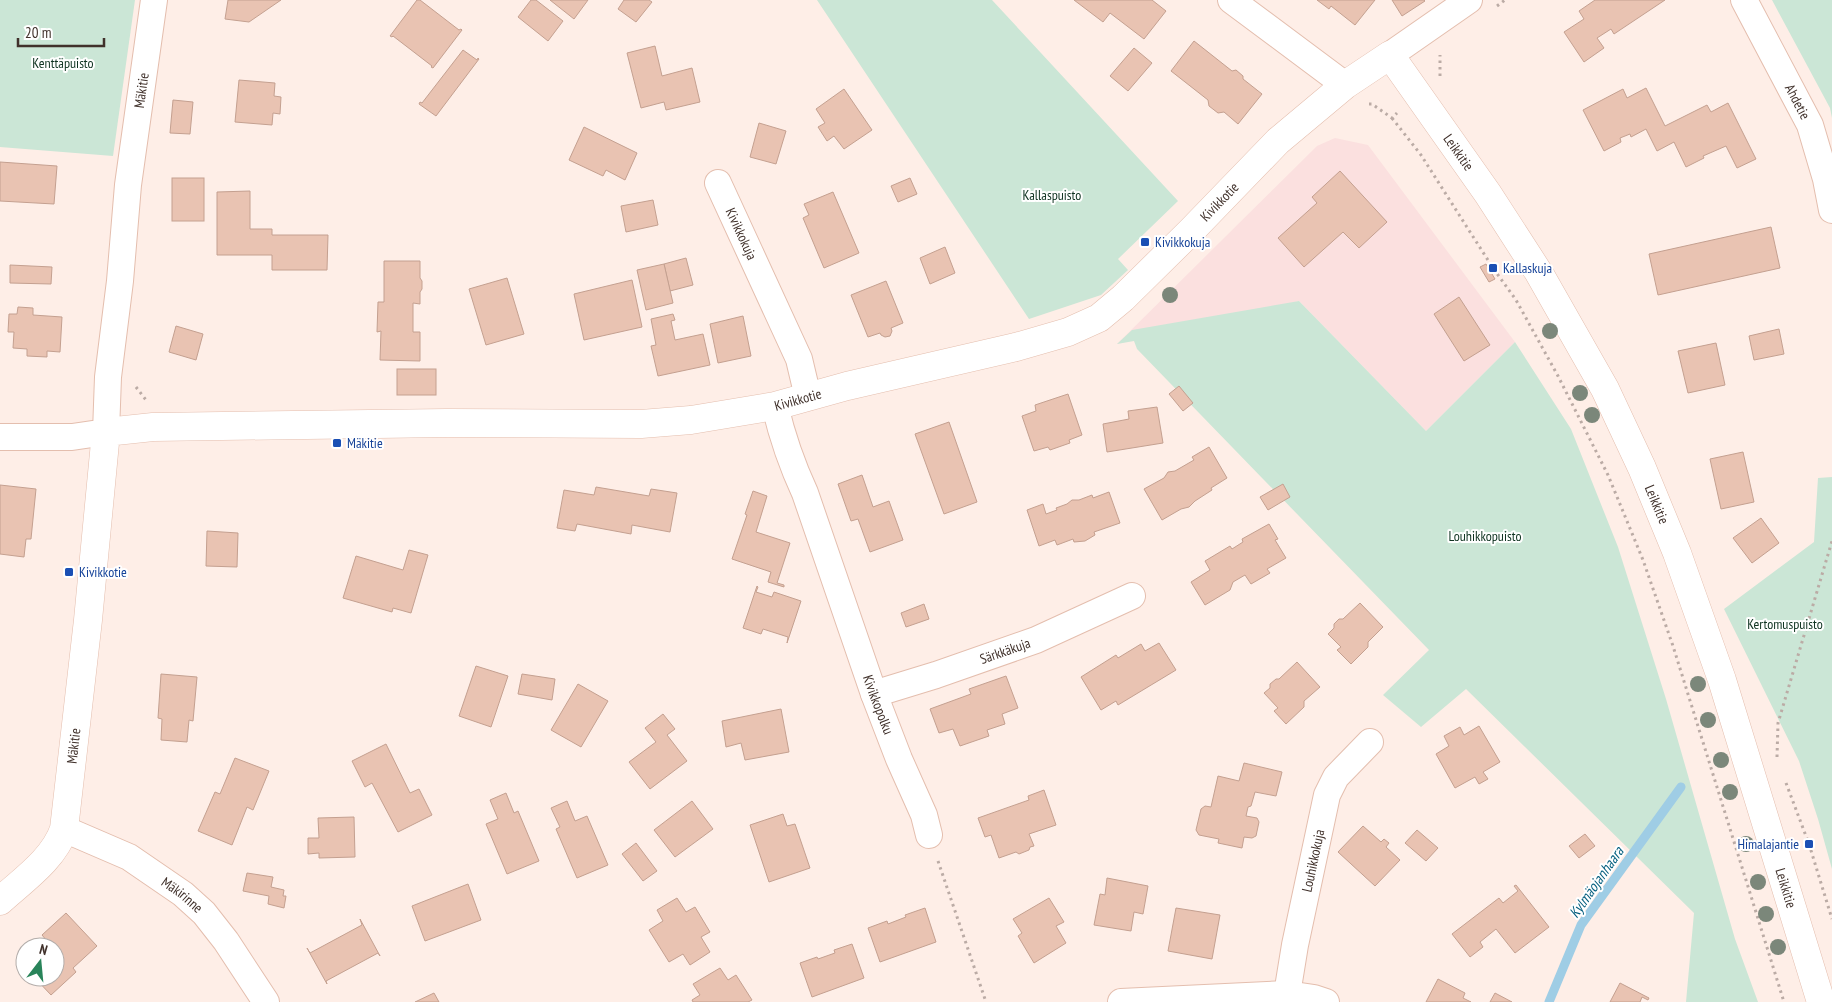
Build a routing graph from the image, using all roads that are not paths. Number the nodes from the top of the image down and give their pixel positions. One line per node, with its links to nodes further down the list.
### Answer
1 (154, 0): 11 (street, Mäkitie)
2 (1231, 0): 6 (street)
3 (1744, 0): 8 (street, Ahdetie)
4 (1479, 6): 5 (street, Kivikkotie)
5 (1390, 55): 6 (street, Kivikkotie); 23 (street, Leikkitie)
6 (1346, 85): 9 (street, Kivikkotie)
7 (718, 183): 9 (street, Kivikkokuja)
8 (1832, 210)
9 (808, 397): 10 (street, Kivikkotie)
10 (775, 406): 11 (street, Kivikkotie); 14 (street, Kivikkopolku)
11 (106, 432): 12 (street, Kivikkotie); 16 (street, Mäkitie)
12 (0, 437)
13 (1132, 596): 14 (street, Särkkäkuja)
14 (874, 694): 17 (street, Kivikkopolku)
15 (1370, 742): 19 (street, Louhikkokuja)
16 (64, 829): 18 (street, Mäkitie); 20 (street, Mäkirinne)
17 (929, 835)
18 (0, 901)
19 (1287, 994): 21 (street); 22 (street)
20 (266, 1002)
21 (1122, 1002)
22 (1326, 1002)
23 (1821, 1002)

